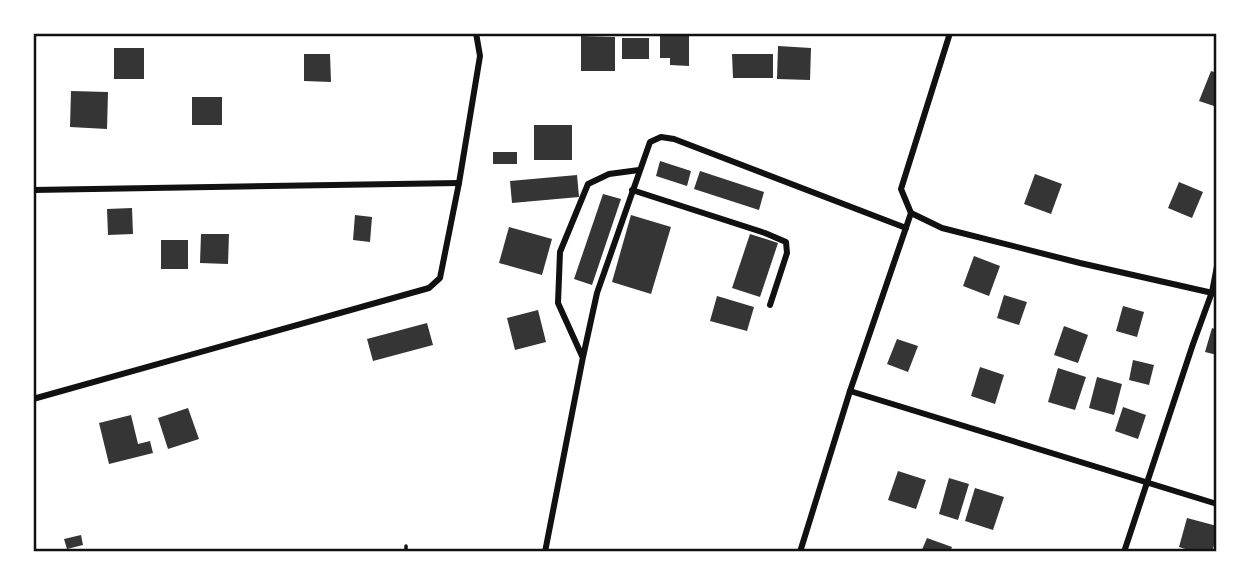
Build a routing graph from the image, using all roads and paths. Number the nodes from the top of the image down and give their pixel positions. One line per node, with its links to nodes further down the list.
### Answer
1 (476, 33): 4 (street)
2 (950, 33): 7 (street)
3 (639, 170): 6 (street); 8 (street); 12 (street)
4 (459, 183): 5 (street); 14 (street)
5 (33, 190)
6 (632, 190): 11 (street); 12 (street)
7 (911, 213): 8 (street); 10 (street)
8 (906, 228): 13 (street)
9 (1217, 266): 10 (street)
10 (1214, 293): 15 (street)
11 (770, 305)
12 (583, 358): 19 (street)
13 (850, 391): 15 (street); 20 (street)
14 (33, 399)
15 (1147, 482): 16 (street); 21 (street)
16 (1217, 504)
17 (406, 546): 18 (lane)
18 (406, 552)
19 (545, 552)
20 (800, 552)
21 (1124, 552)

